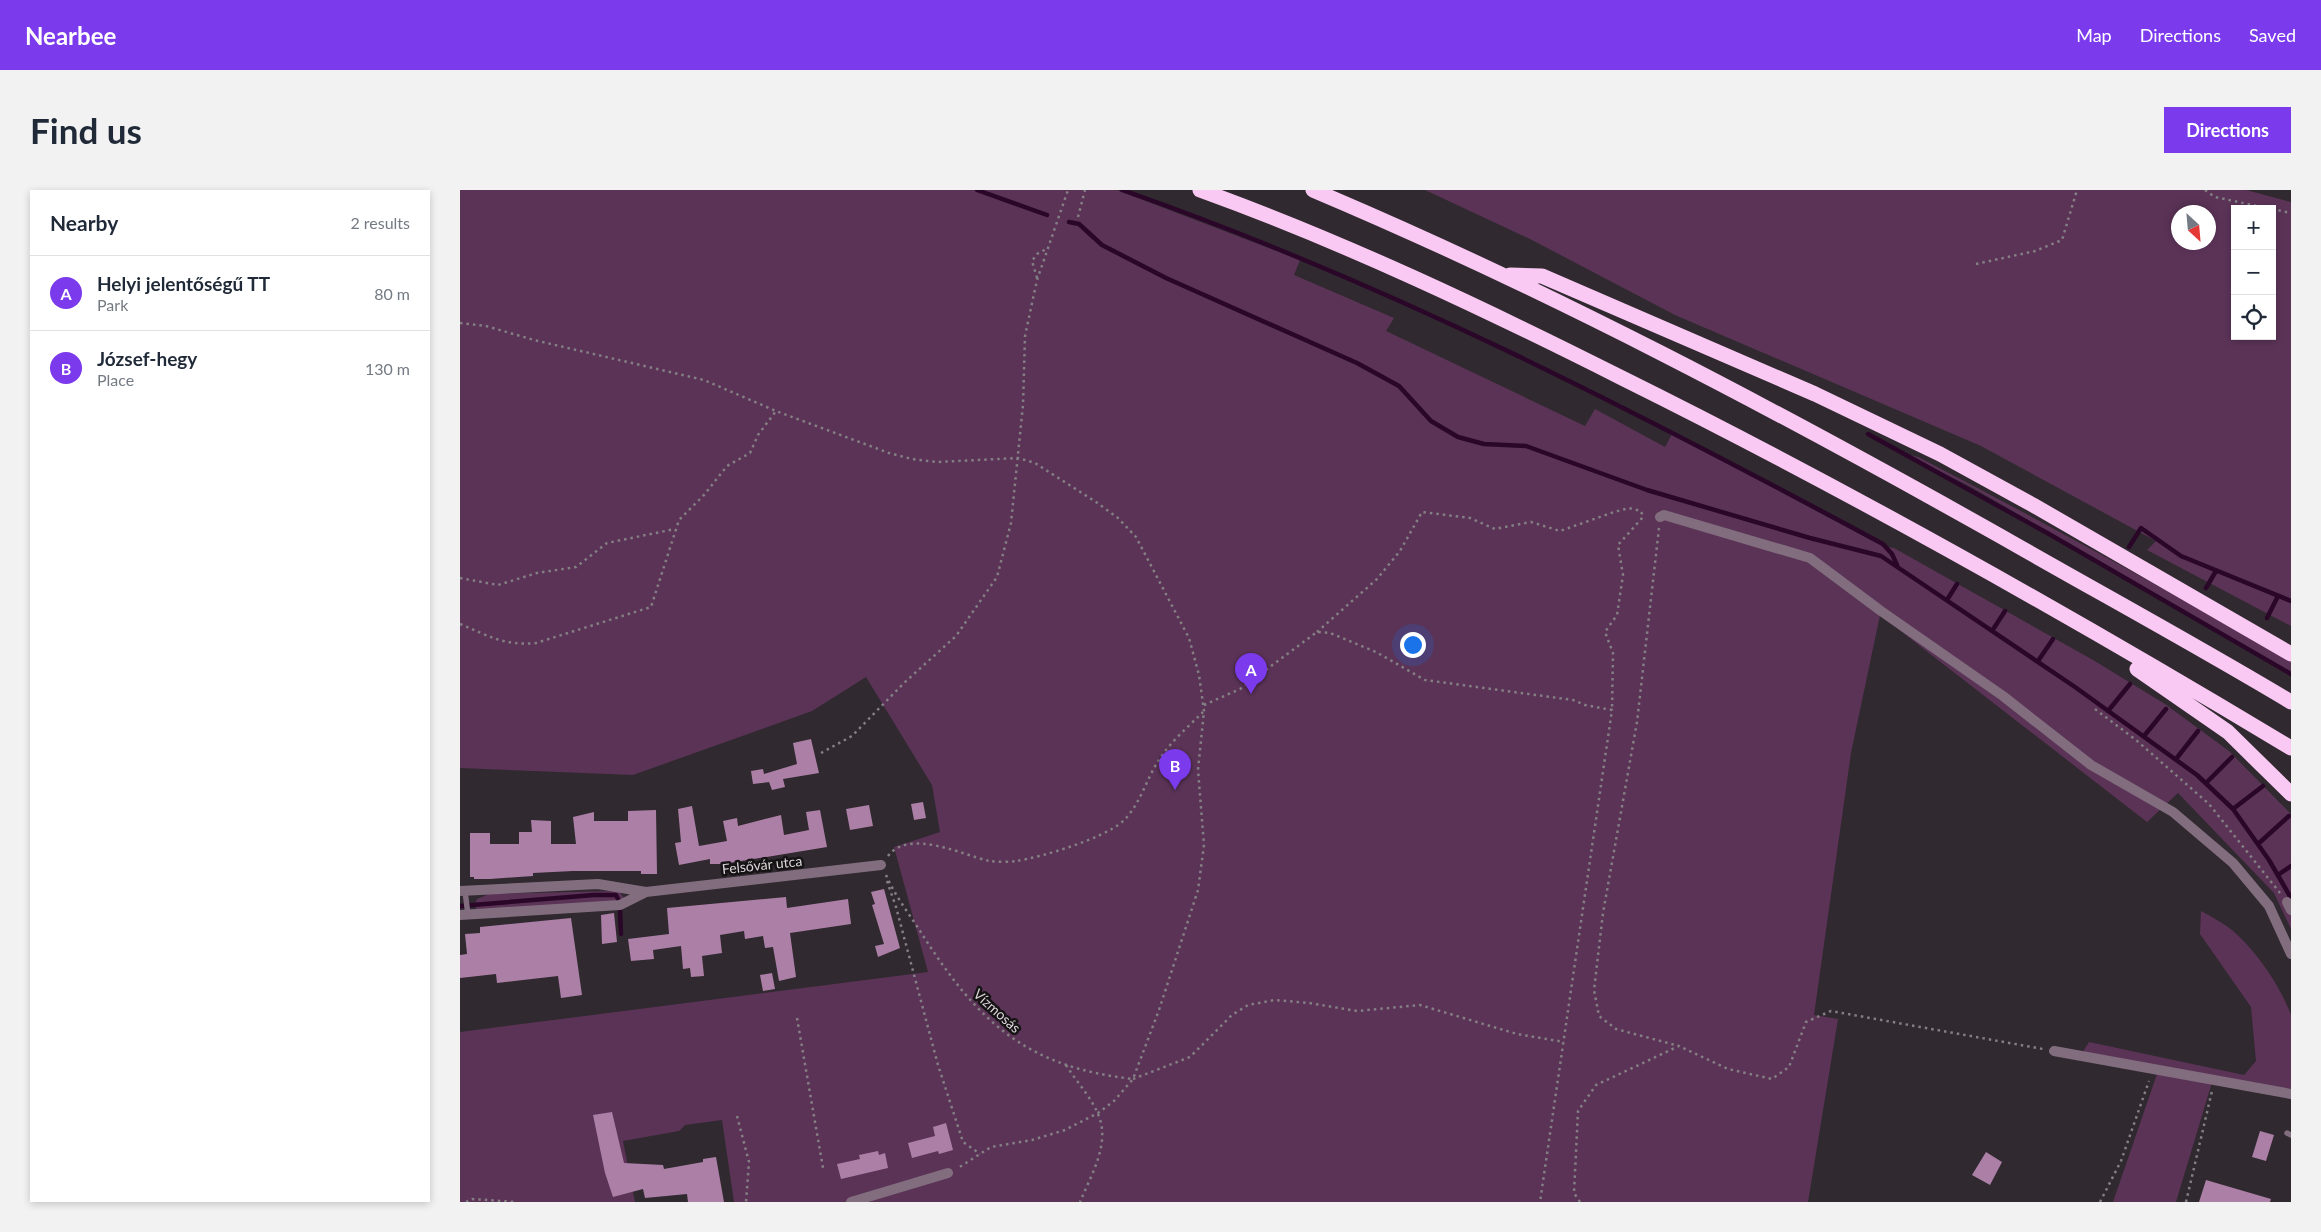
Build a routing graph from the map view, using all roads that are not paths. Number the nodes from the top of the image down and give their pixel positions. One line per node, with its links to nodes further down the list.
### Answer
1 (1200, 190): 5 (highway)
2 (1313, 190): 3 (highway)
3 (1506, 275): 6 (highway); 9 (highway)
4 (1660, 517): 16 (street)
5 (2056, 612): 10 (highway); 11 (highway)
6 (2224, 616): 7 (highway); 8 (highway)
7 (2291, 642)
8 (2291, 654)
9 (2291, 702)
10 (2291, 748)
11 (2291, 794)
12 (881, 865): 14 (street, Felsővár utca)
13 (463, 891): 14 (street, Felsővár utca); 15 (lane)
14 (646, 892): 15 (street, Felsővár utca)
15 (464, 915)
16 (2291, 954)
17 (2054, 1051): 18 (street)
18 (2291, 1094)
19 (948, 1173): 20 (street)
20 (851, 1202)

